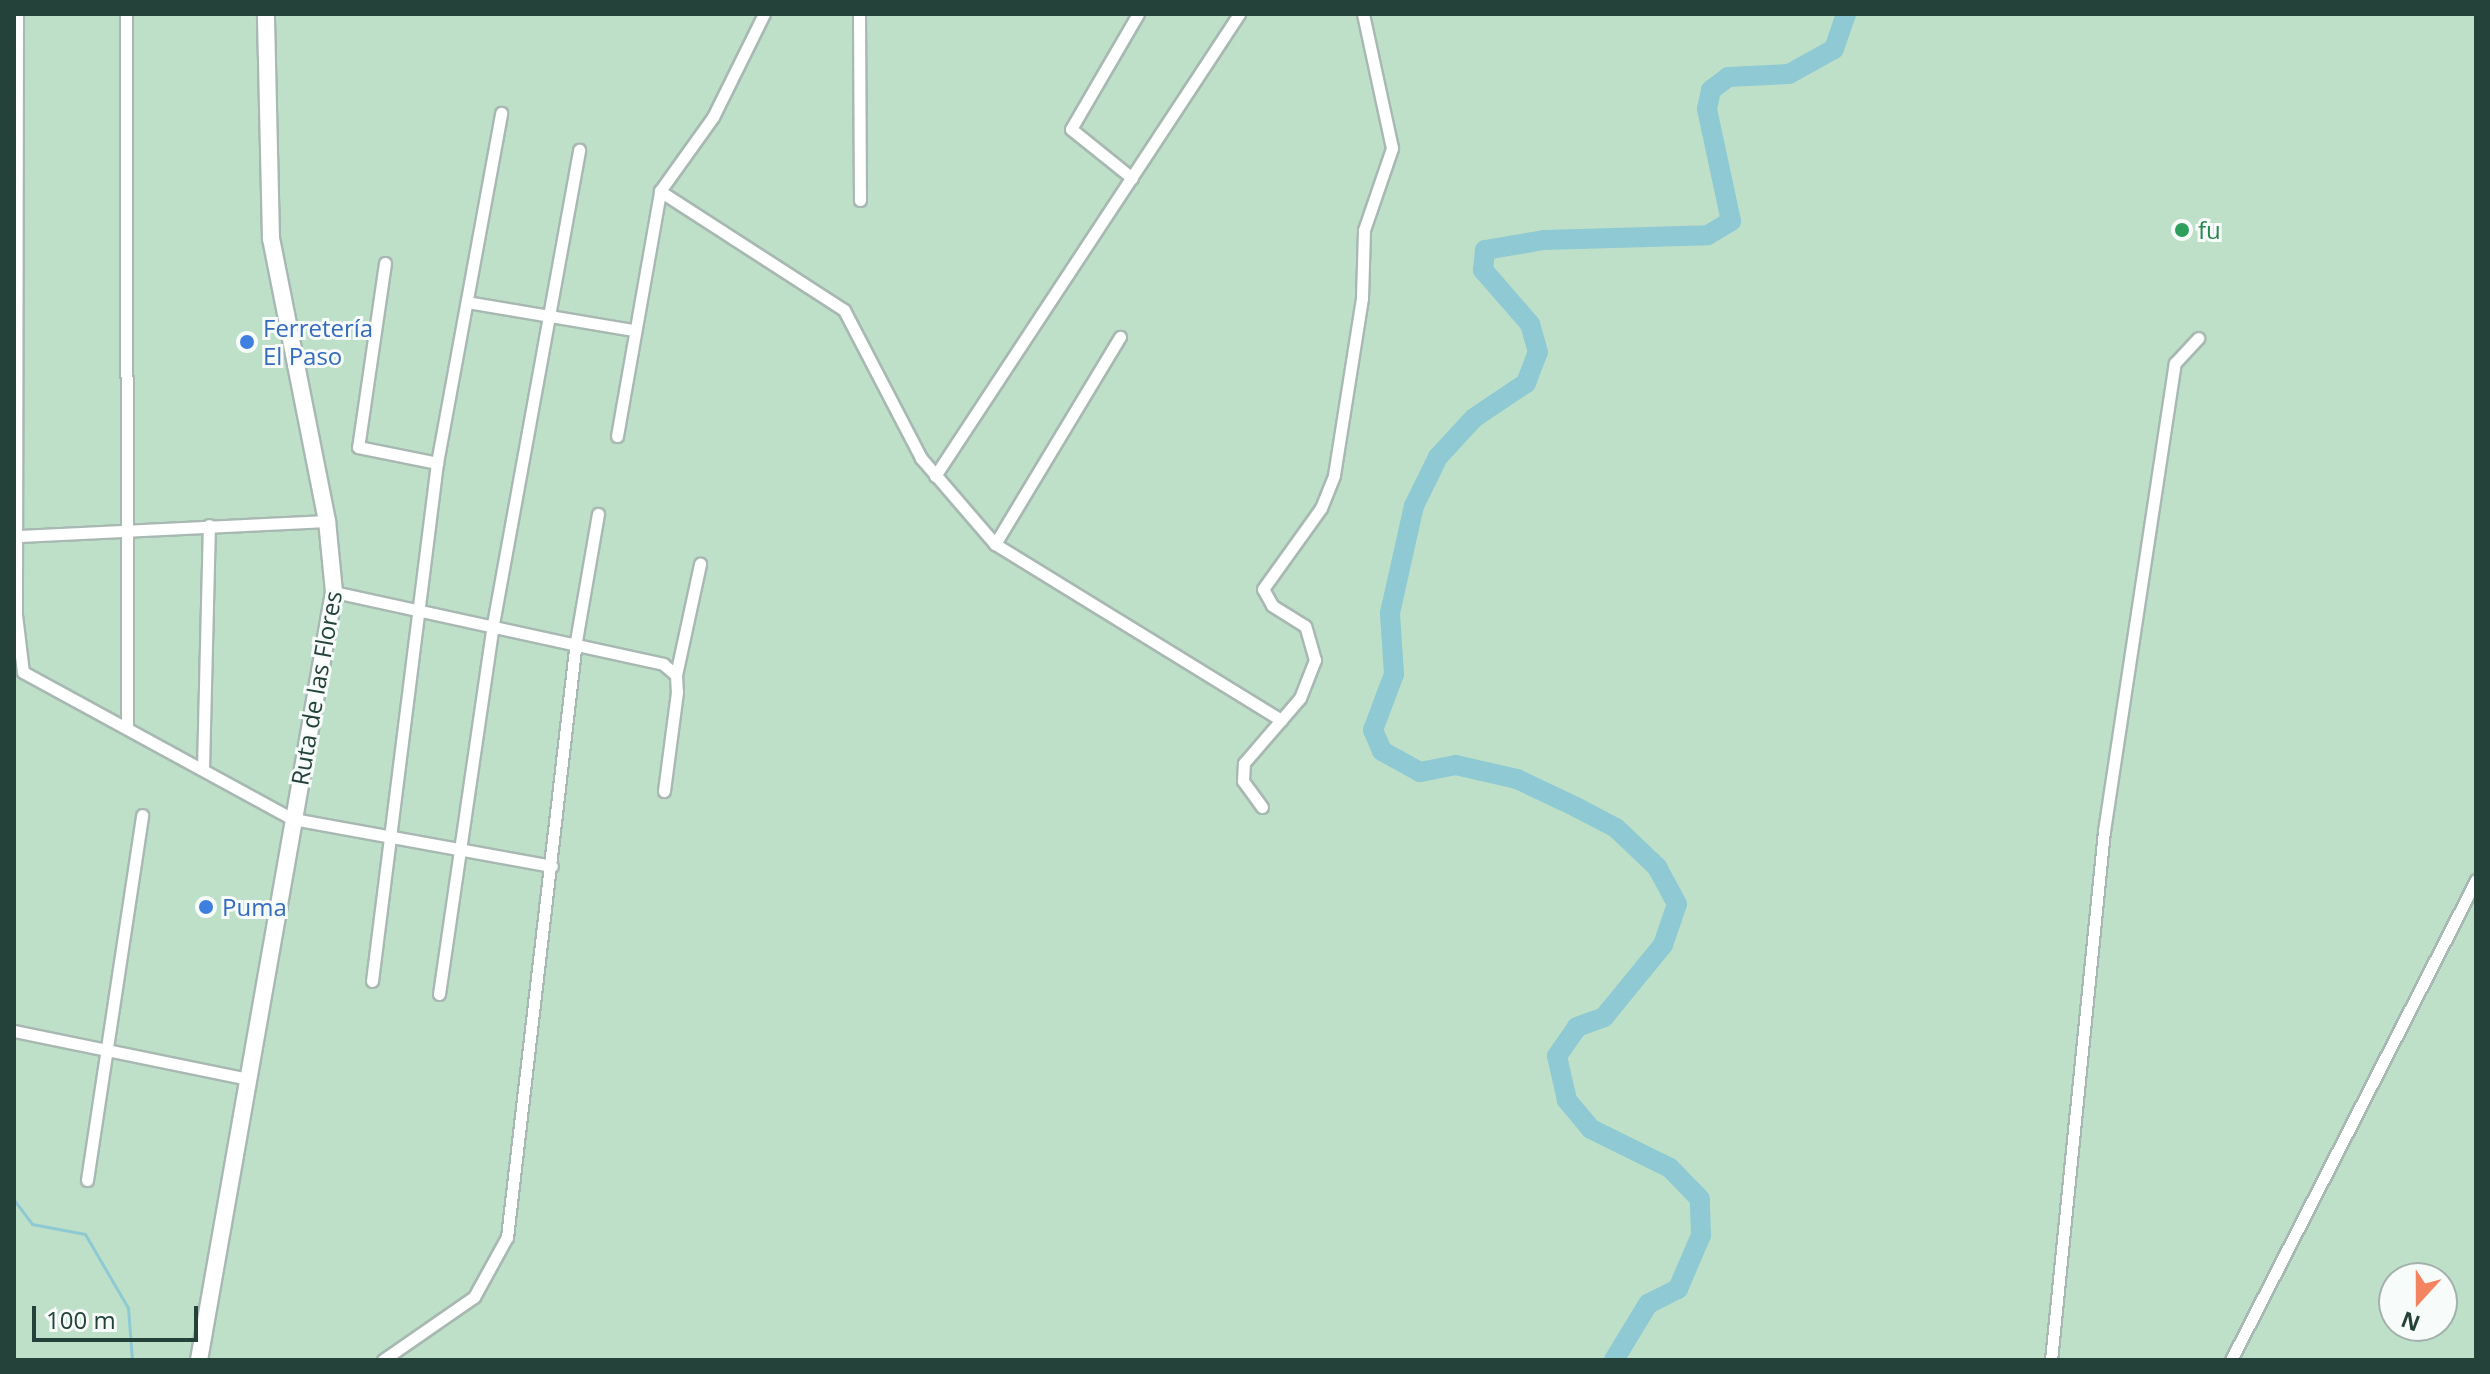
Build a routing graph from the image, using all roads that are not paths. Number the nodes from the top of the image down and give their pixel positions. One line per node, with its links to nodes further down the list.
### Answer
1 (17, 14): 27 (street)
2 (126, 14): 26 (street)
3 (266, 14): 24 (main road, Ruta de las Flores)
4 (764, 14): 12 (street)
5 (859, 14): 13 (street)
6 (1138, 14): 11 (street)
7 (1239, 14): 11 (street)
8 (1363, 14): 36 (street)
9 (501, 113): 15 (street)
10 (579, 150): 16 (street)
11 (1132, 178): 22 (street)
12 (660, 191): 17 (street); 22 (street)
13 (860, 200)
14 (385, 263): 21 (street)
15 (467, 302): 16 (street); 21 (street)
16 (549, 316): 17 (street); 32 (street)
17 (633, 330): 20 (street)
18 (1120, 337): 28 (street)
19 (2198, 338): 55 (street)
20 (617, 436)
21 (437, 463): 31 (street)
22 (935, 476): 28 (street)
23 (598, 514): 33 (street)
24 (327, 521): 25 (street); 30 (main road, Ruta de las Flores)
25 (209, 525): 26 (street); 38 (street)
26 (125, 528): 27 (street); 37 (street)
27 (20, 536): 34 (street)
28 (995, 544): 36 (street)
29 (700, 564): 35 (street)
30 (334, 592): 31 (street); 42 (main road, Ruta de las Flores)
31 (416, 609): 32 (street); 43 (street)
32 (493, 624): 33 (street); 44 (street)
33 (576, 641): 35 (street); 45 (street)
34 (18, 672): 37 (street)
35 (676, 675): 39 (street)
36 (1281, 720): 40 (street)
37 (127, 727): 38 (street)
38 (203, 768): 42 (street)
39 (664, 791)
40 (1262, 807)
41 (142, 815): 50 (street)
42 (293, 819): 43 (street); 51 (main road, Ruta de las Flores)
43 (390, 836): 44 (street); 47 (street)
44 (461, 847): 45 (street); 48 (street)
45 (552, 866): 54 (street)
46 (2476, 880): 56 (street)
47 (372, 981)
48 (439, 994)
49 (14, 1031): 50 (street)
50 (103, 1049): 51 (street); 52 (street)
51 (247, 1079): 53 (main road, Ruta de las Flores)
52 (87, 1180)
53 (199, 1360)
54 (383, 1360)
55 (2051, 1360)
56 (2231, 1360)

